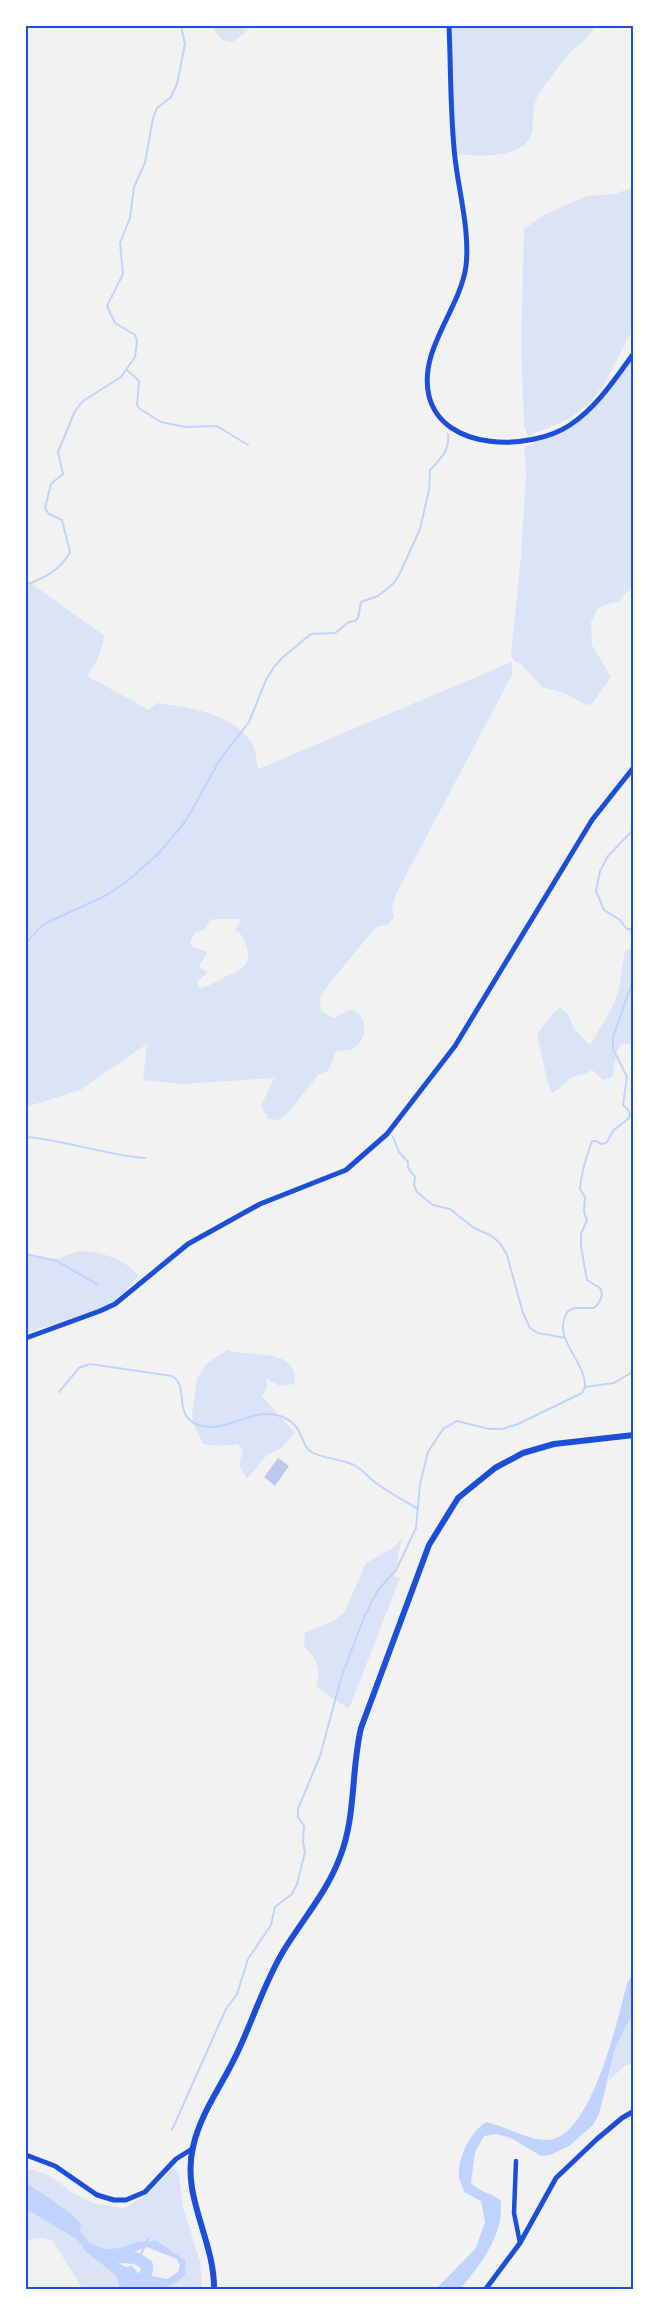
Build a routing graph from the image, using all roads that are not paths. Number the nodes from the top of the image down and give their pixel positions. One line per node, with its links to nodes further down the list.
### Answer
1 (449, 26): 2 (street)
2 (633, 353)
3 (633, 767): 4 (street)
4 (26, 1338)
5 (633, 1435): 7 (main road)
6 (633, 2111): 10 (street)
7 (192, 2149): 8 (street); 11 (main road)
8 (26, 2155)
9 (516, 2161): 10 (street)
10 (520, 2243): 12 (street)
11 (214, 2289)
12 (485, 2289)

